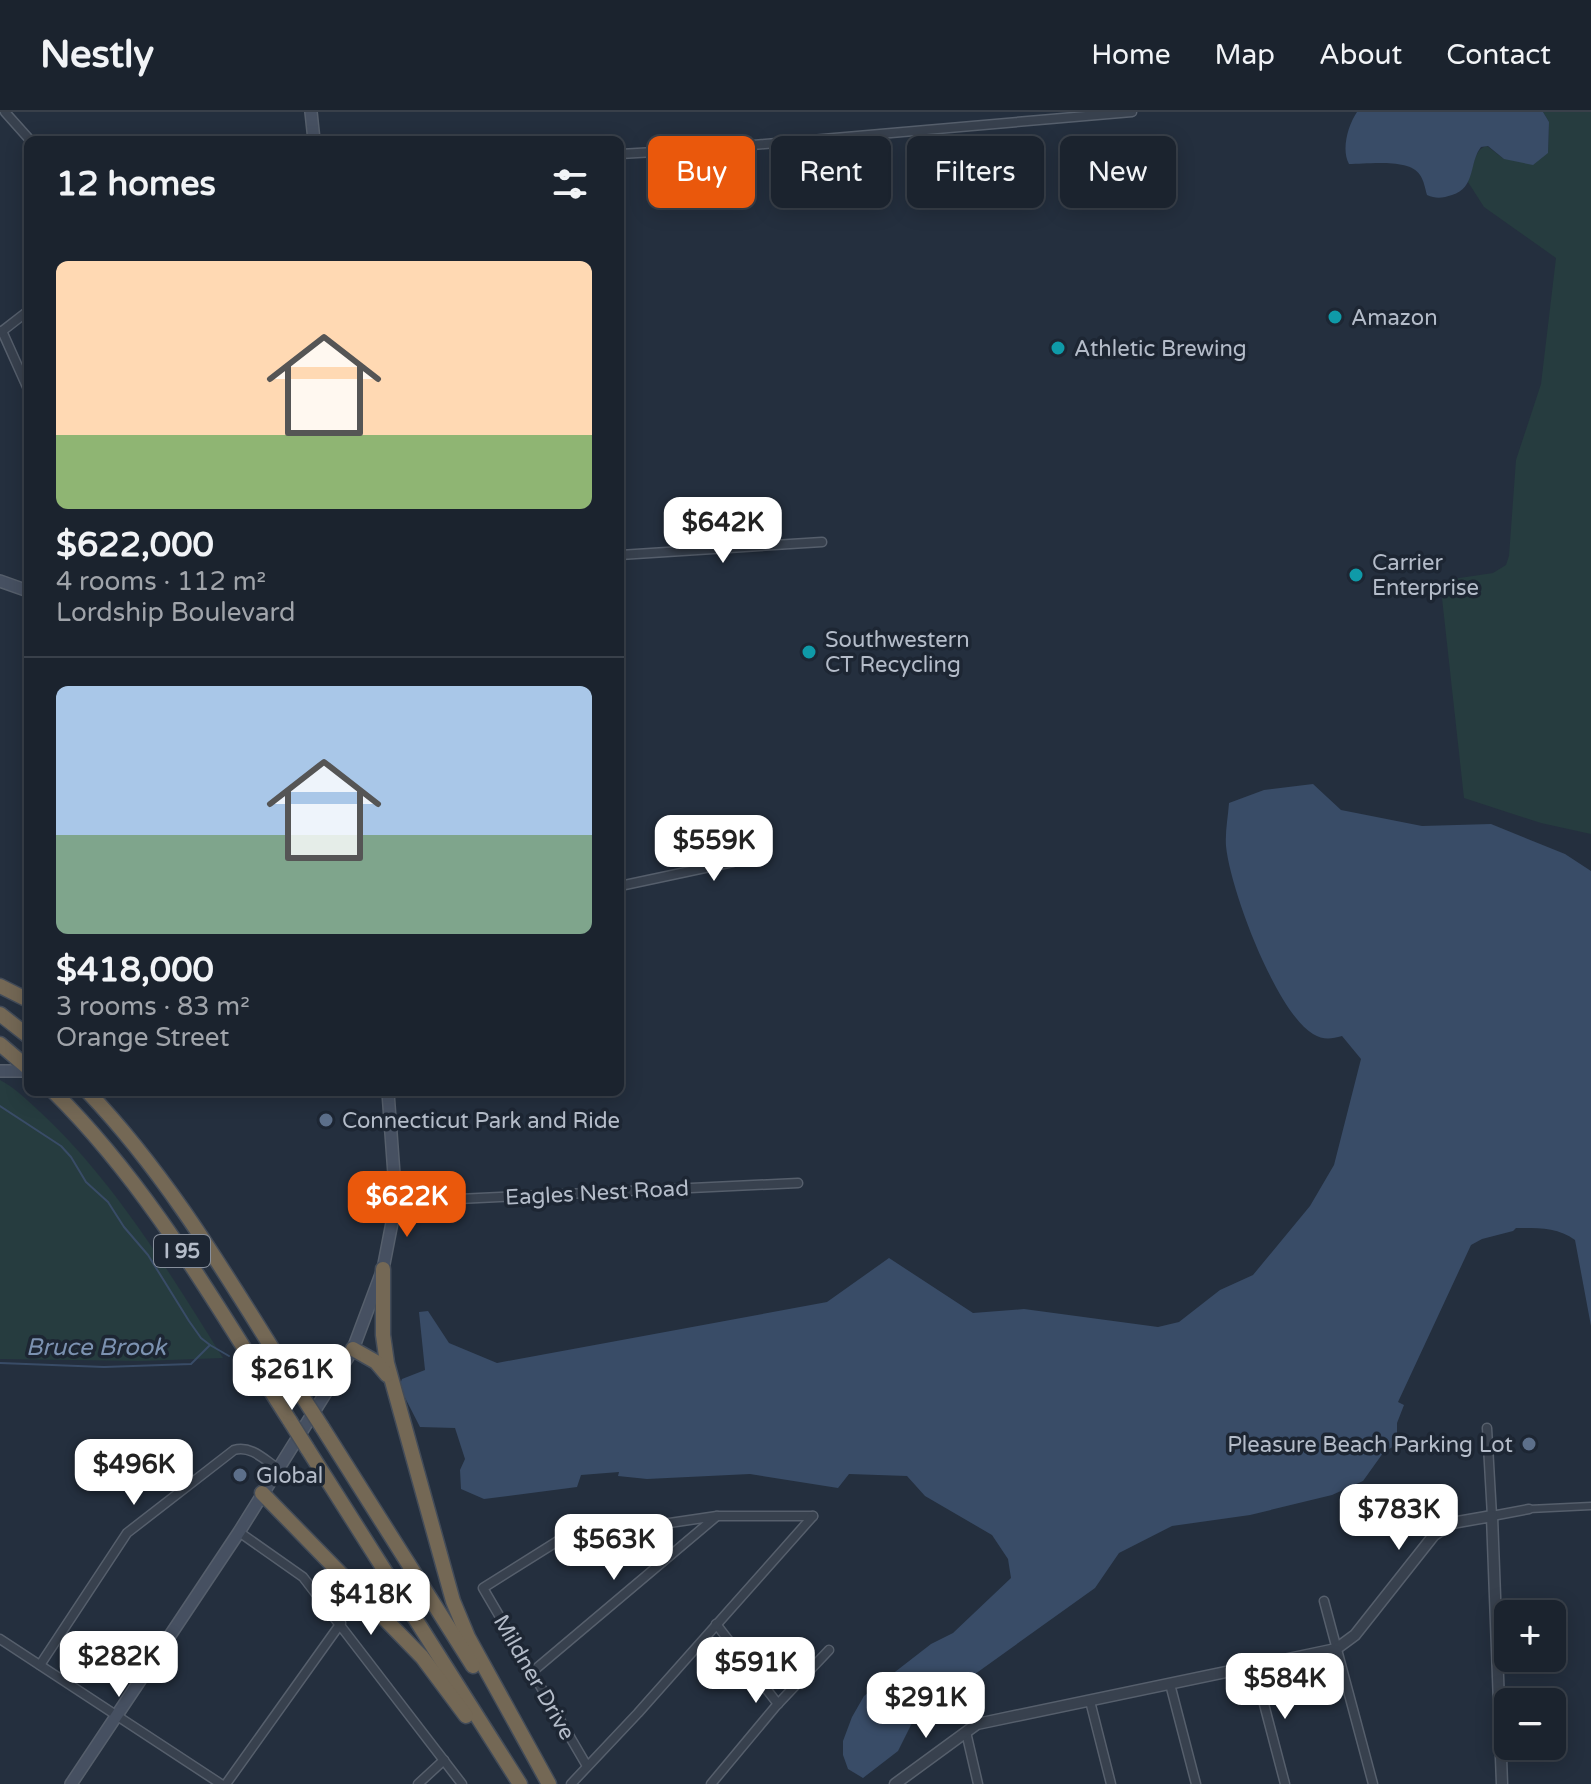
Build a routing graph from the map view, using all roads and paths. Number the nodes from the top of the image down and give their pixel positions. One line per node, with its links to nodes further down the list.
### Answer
1 (5, 112): 4 (street)
2 (311, 112): 5 (main road)
3 (1132, 112): 6 (street)
4 (26, 136)
5 (314, 136)
6 (624, 154)
7 (24, 314): 8 (street)
8 (1, 332): 9 (street)
9 (24, 381)
10 (822, 542): 11 (street)
11 (624, 555)
12 (0, 581): 13 (main road)
13 (24, 590)
14 (733, 862): 15 (street)
15 (624, 885)
16 (0, 986): 17 (highway)
17 (24, 998)
18 (0, 1014): 19 (highway)
19 (24, 1033)
20 (4, 1047): 21 (highway)
21 (24, 1066)
22 (24, 1070): 23 (main road)
23 (0, 1071)
24 (58, 1096): 60 (highway, I 95, bridge)
25 (92, 1096): 61 (highway, I 95, bridge)
26 (388, 1096): 28 (main road)
27 (798, 1183): 28 (street, Eagles Nest Road)
28 (396, 1202): 29 (main road)
29 (383, 1269): 30 (main road); 31 (highway)
30 (353, 1349): 31 (highway); 33 (main road)
31 (391, 1382): 61 (highway)
32 (1487, 1428): 38 (street)
33 (277, 1468): 34 (main road); 46 (street)
34 (262, 1493): 39 (main road); 60 (highway)
35 (1591, 1506): 36 (street)
36 (1529, 1509): 38 (street)
37 (717, 1516): 42 (street); 48 (street); 48 (street, Mildner Drive)
38 (1492, 1516): 44 (street); 70 (street)
39 (239, 1532): 41 (street); 52 (main road)
40 (1324, 1601): 44 (street)
41 (341, 1623): 54 (street); 57 (street)
42 (716, 1624): 51 (street); 55 (street)
43 (0, 1639): 46 (street)
44 (1336, 1649): 47 (street); 69 (street)
45 (829, 1650): 51 (street)
46 (40, 1665): 52 (street)
47 (1254, 1666): 49 (street); 68 (street)
48 (532, 1672): 55 (street, Mildner Drive)
49 (1170, 1684): 50 (street); 67 (street)
50 (1090, 1701): 53 (street); 66 (street)
51 (778, 1704): 63 (street)
52 (116, 1716): 56 (main road); 57 (street)
53 (966, 1732): 64 (street); 65 (street)
54 (444, 1760): 58 (street); 59 (street)
55 (587, 1766): 62 (street)
56 (71, 1784)
57 (223, 1784)
58 (418, 1784)
59 (462, 1784)
60 (519, 1784)
61 (549, 1784)
62 (571, 1784)
63 (711, 1784)
64 (895, 1784)
65 (978, 1784)
66 (1111, 1784)
67 (1196, 1784)
68 (1285, 1784)
69 (1373, 1784)
70 (1502, 1784)

